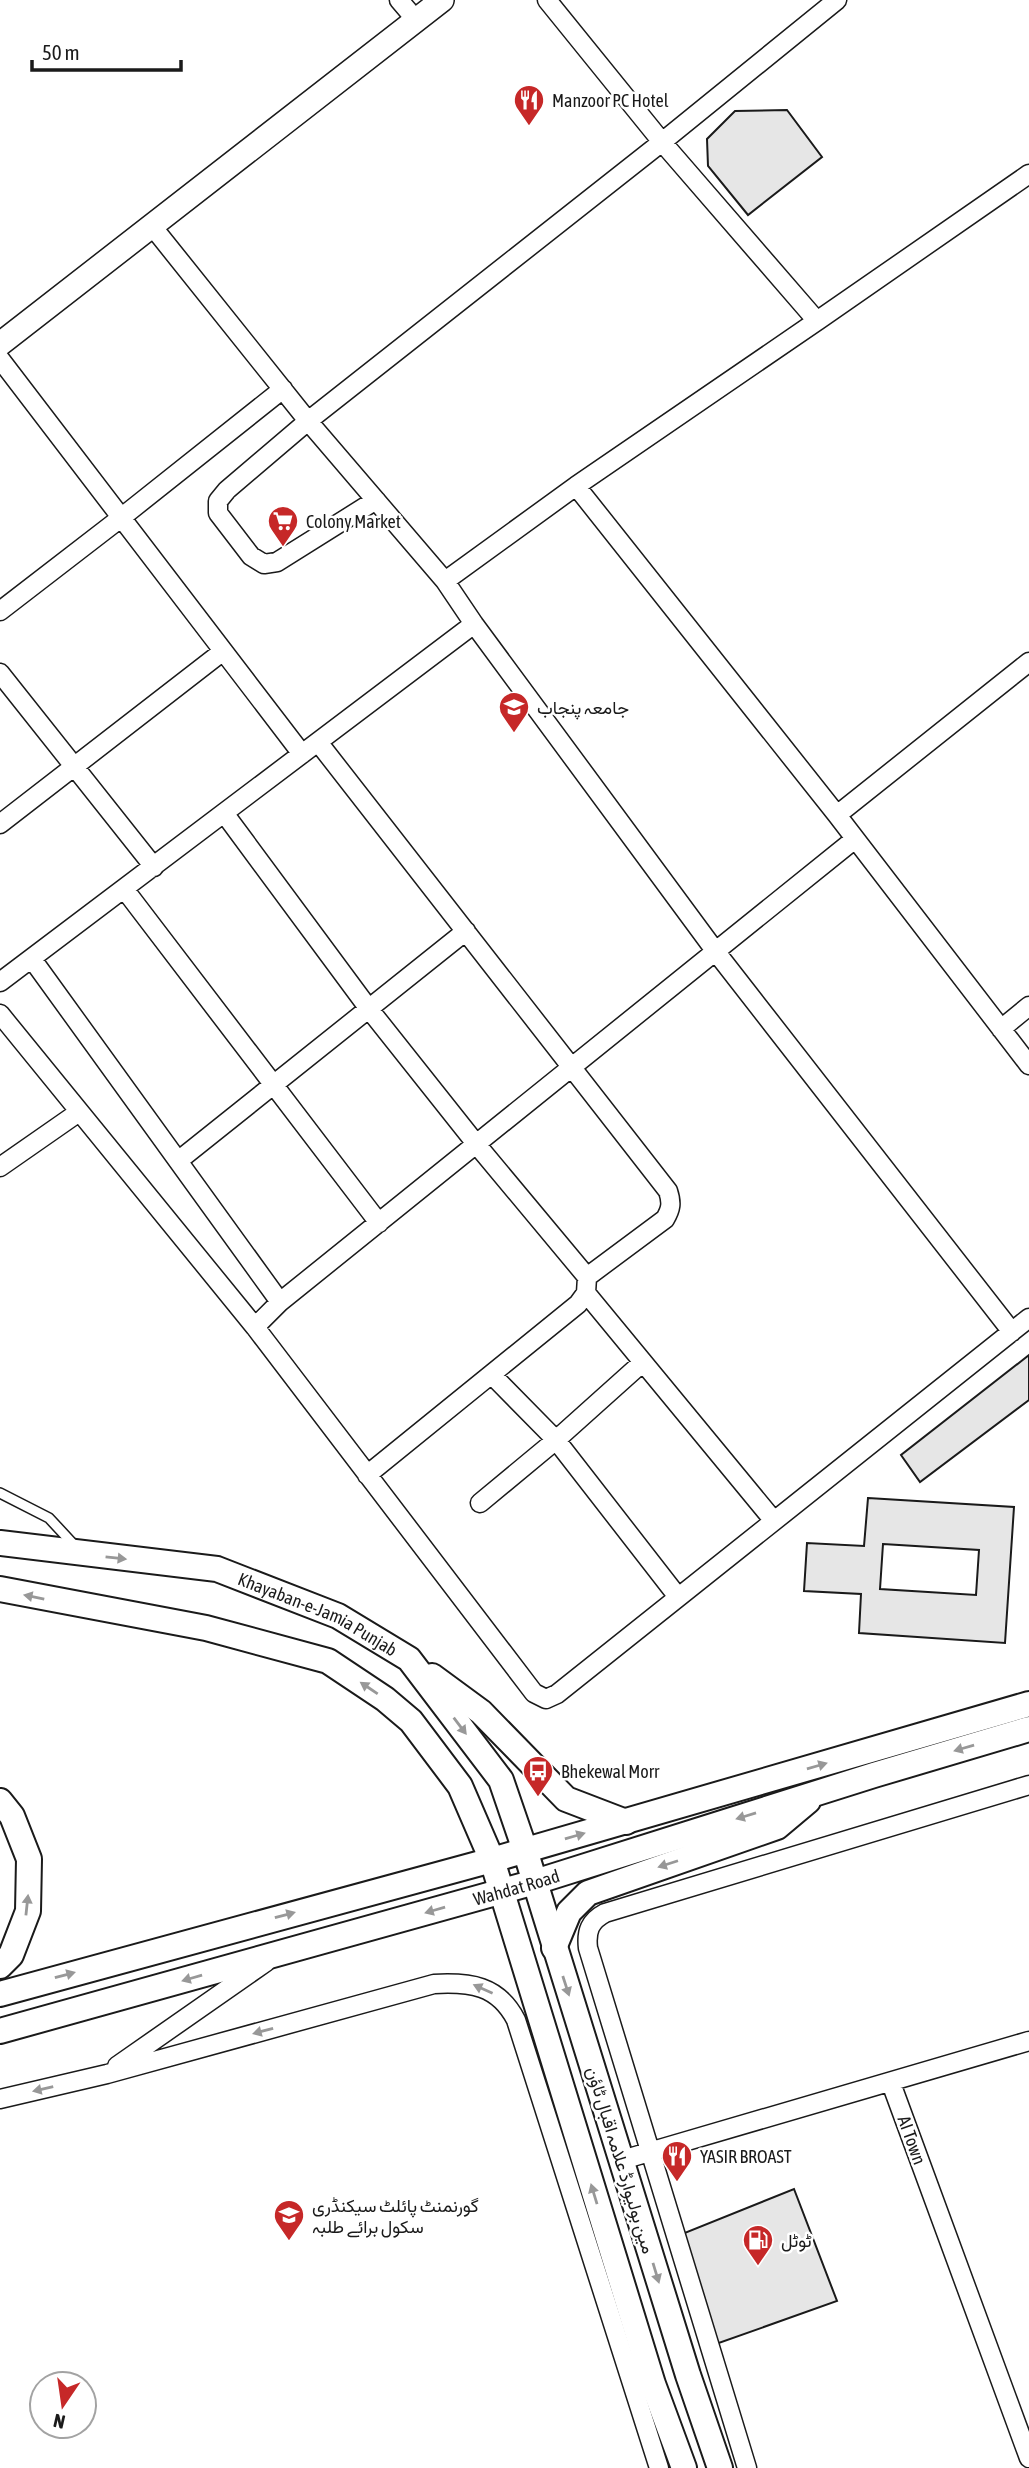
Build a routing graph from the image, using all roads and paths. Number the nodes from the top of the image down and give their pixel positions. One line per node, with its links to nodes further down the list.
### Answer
1 (399, 0): 5 (street)
2 (442, 0): 5 (street)
3 (547, 0): 6 (street)
4 (837, 0): 6 (street)
5 (416, 20): 8 (street)
6 (662, 142): 9 (street); 13 (street)
7 (1029, 174): 9 (street)
8 (152, 226): 10 (street); 12 (street)
9 (817, 321): 14 (street)
10 (0, 344)
11 (0, 359): 16 (street)
12 (283, 389): 13 (street); 16 (street)
13 (308, 421): 15 (street); 15 (street)
14 (576, 486): 17 (street); 27 (street)
15 (376, 500): 17 (street)
16 (122, 517): 18 (street); 20 (street)
17 (445, 581): 19 (street)
18 (0, 611)
19 (474, 624): 23 (street); 33 (street)
20 (222, 652): 24 (street); 25 (street)
21 (1029, 662): 27 (street)
22 (0, 673): 25 (street)
23 (318, 742): 24 (street); 32 (street)
24 (302, 754): 26 (street)
25 (74, 767): 28 (street); 30 (street)
26 (224, 813): 30 (street); 37 (street)
27 (837, 815): 29 (street)
28 (0, 824)
29 (855, 839): 33 (street); 39 (street)
30 (154, 867): 31 (street)
31 (125, 890): 34 (street); 42 (street)
32 (466, 931): 37 (street); 41 (street)
33 (716, 952): 41 (street); 52 (street)
34 (32, 959): 35 (street); 45 (street)
35 (0, 982)
36 (1029, 1006): 39 (street)
37 (369, 1009): 42 (street); 44 (street)
38 (0, 1014): 43 (street)
39 (1001, 1029): 40 (street)
40 (1029, 1065)
41 (572, 1066): 44 (street); 48 (street)
42 (275, 1084): 45 (street); 47 (street)
43 (79, 1112): 46 (street); 51 (street)
44 (477, 1145): 47 (street); 48 (street)
45 (178, 1161): 49 (street)
46 (0, 1167)
47 (379, 1223): 49 (street)
48 (586, 1285): 53 (street); 54 (street)
49 (280, 1302): 51 (street)
50 (1029, 1318): 52 (street)
51 (255, 1327): 56 (street)
52 (1012, 1332): 59 (street)
53 (643, 1362): 55 (street); 59 (street)
54 (492, 1375): 55 (street); 56 (street)
55 (556, 1440): 58 (street); 63 (street)
56 (367, 1475): 63 (street)
57 (0, 1493): 61 (lane)
58 (480, 1503)
59 (774, 1521): 63 (street)
60 (0, 1543): 61 (main road, Khayaban-e-Jamia Punjab)
61 (82, 1554): 64 (main road, Khayaban-e-Jamia Punjab, one-way to 64)
62 (0, 1590): 72 (main road, one-way to 62)
63 (678, 1597)
64 (409, 1659): 70 (main road); 71 (main road, Khayaban-e-Jamia Punjab, one-way to 71)
65 (1029, 1704): 70 (main road, Wahdat Road, one-way to 65)
66 (1029, 1729): 68 (main road, Wahdat Road, one-way to 68)
67 (1029, 1785): 85 (street)
68 (816, 1794): 73 (main road, Wahdat Road, one-way to 73); 75 (main road, one-way to 75)
69 (0, 1801): 77 (main road, one-way to 69)
70 (626, 1822): 71 (main road, Wahdat Road, one-way to 70)
71 (525, 1850): 72 (main road, Wahdat Road); 73 (main road, مین بولیوارڈ علامہ اقبال ٹاؤن)
72 (492, 1860): 74 (main road, مین بولیوارڈ علامہ اقبال ٹاؤن); 78 (main road, Wahdat Road, one-way to 72)
73 (535, 1882): 74 (main road, Wahdat Road); 75 (main road, مین بولیوارڈ علامہ اقبال ٹاؤن)
74 (501, 1891): 76 (main road, Wahdat Road, one-way to 76); 82 (main road, مین بولیوارڈ علامہ اقبال ٹاؤن)
75 (554, 1948): 86 (main road, مین بولیوارڈ علامہ اقبال ٹاؤن, one-way to 86)
76 (277, 1954): 79 (main road, Wahdat Road, one-way to 79); 81 (street)
77 (0, 1966)
78 (0, 1994)
79 (0, 2031)
80 (1029, 2042): 83 (street)
81 (107, 2074): 82 (street, one-way to 81); 84 (street, one-way to 84)
82 (547, 2084): 88 (main road, مین بولیوارڈ علامہ اقبال ٹاؤن, one-way to 82); 90 (street)
83 (891, 2084): 85 (street); 89 (street, AI Town)
84 (0, 2099)
85 (651, 2151): 86 (street); 93 (street)
86 (622, 2160): 87 (main road, مین بولیوارڈ علامہ اقبال ٹاؤن, one-way to 87)
87 (688, 2375): 88 (main road); 92 (main road, مین بولیوارڈ علامہ اقبال ٹاؤن)
88 (653, 2384): 91 (main road, مین بولیوارڈ علامہ اقبال ٹاؤن)
89 (1029, 2458)
90 (659, 2468)
91 (684, 2468)
92 (720, 2468)
93 (747, 2468)

